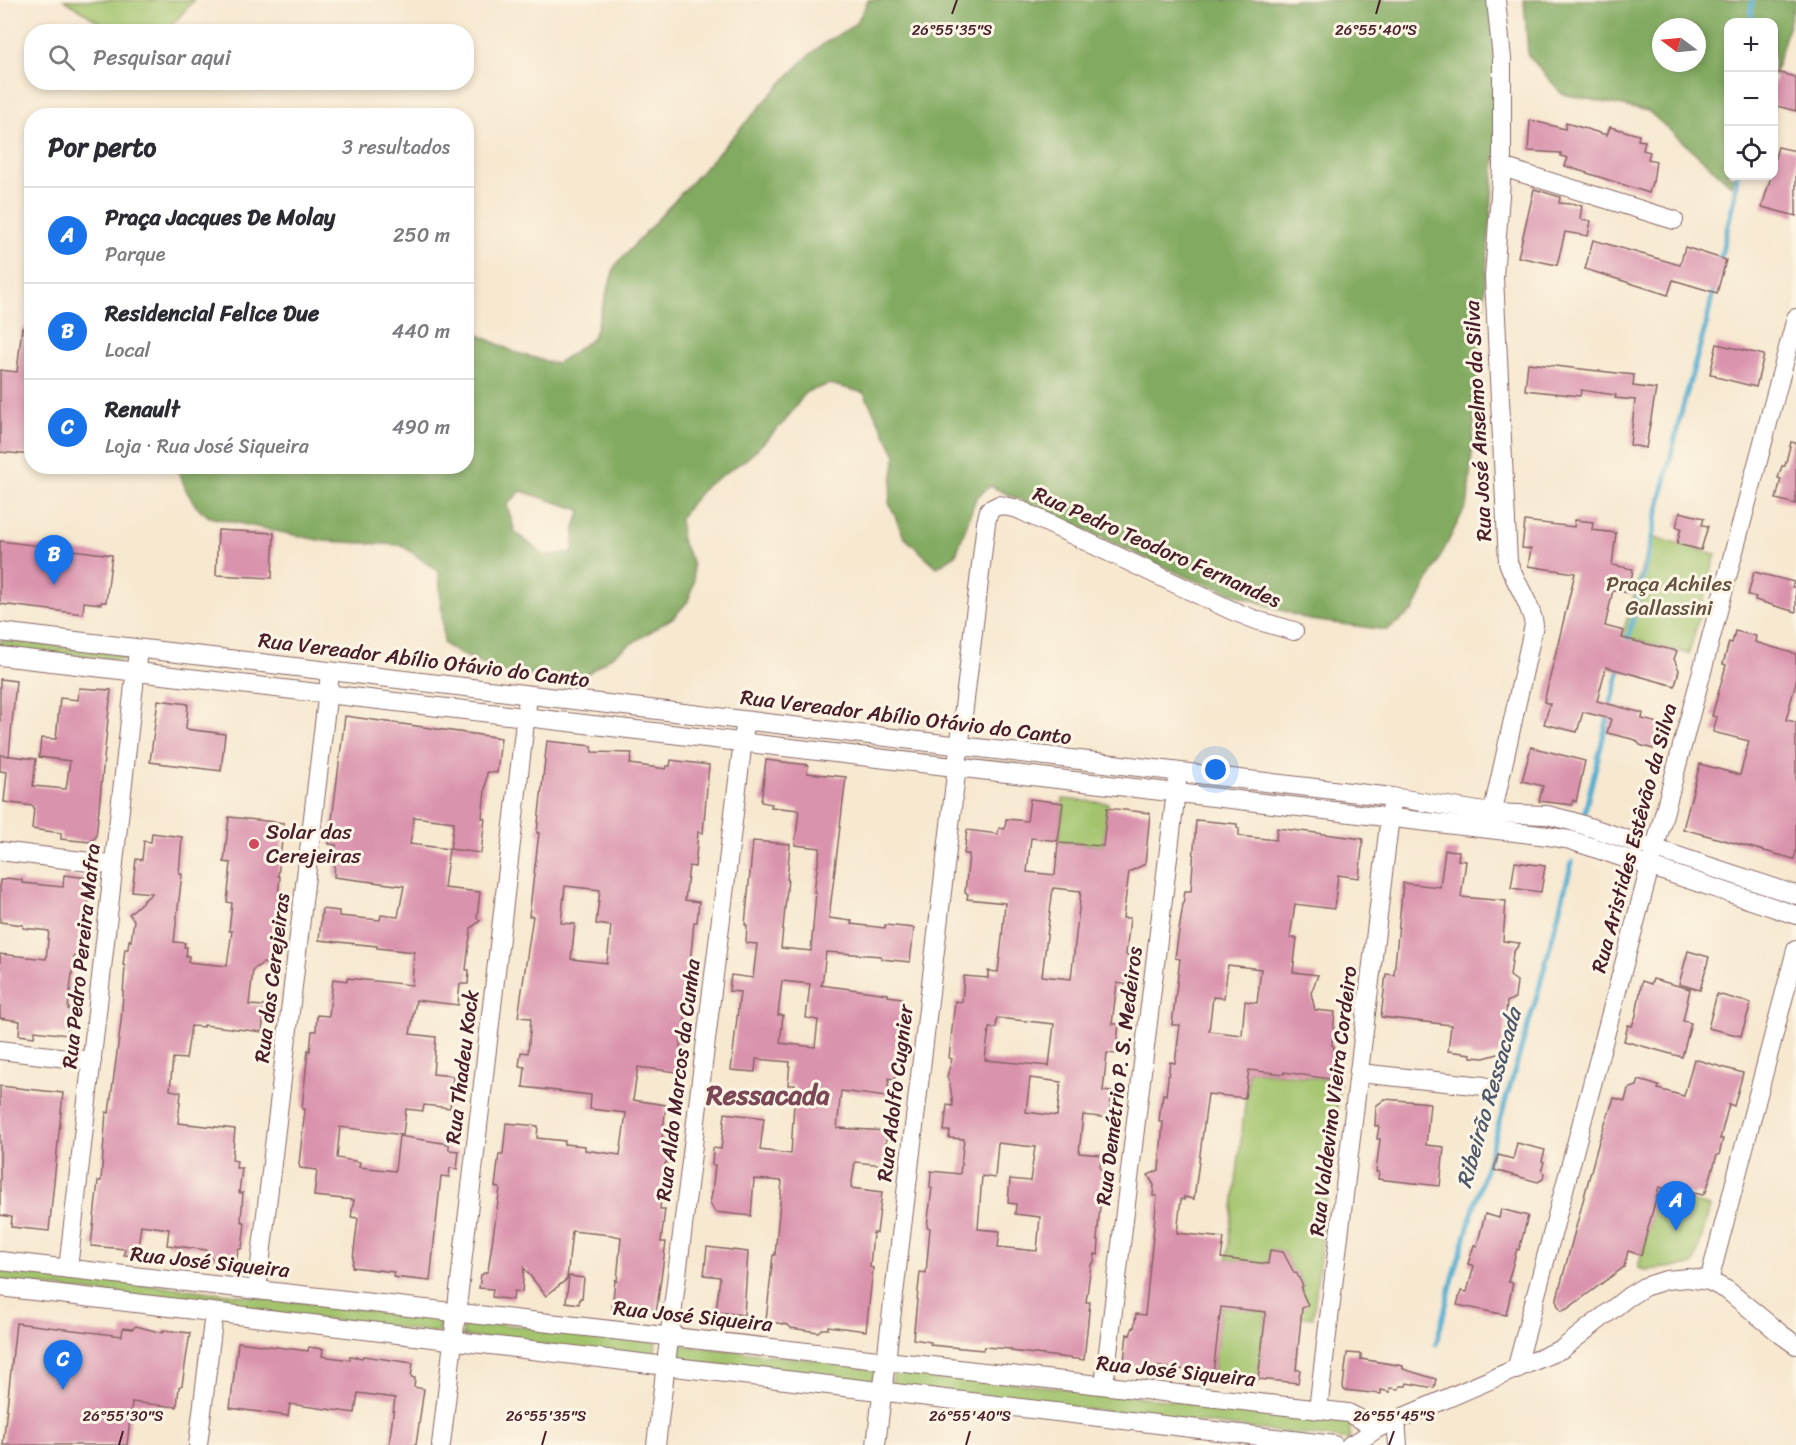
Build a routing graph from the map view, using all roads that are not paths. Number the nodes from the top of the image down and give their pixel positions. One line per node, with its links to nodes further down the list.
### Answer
1 (1496, 0): 2 (street, Rua José Anselmo da Silva)
2 (1502, 167): 3 (street); 22 (street, Rua José Anselmo da Silva)
3 (1674, 220)
4 (1796, 318): 23 (street, Rua Aristides Estêvão da Silva)
5 (0, 632): 7 (street, Rua Vereador Abílio Otávio do Canto)
6 (1294, 632): 16 (street, Rua Pedro Teodoro Fernandes)
7 (138, 648): 9 (street, Rua Vereador Abílio Otávio do Canto); 10 (street, Rua Pedro Pereira Mafra)
8 (0, 656): 10 (street, Rua Vereador Abílio Otávio do Canto)
9 (330, 671): 11 (street, Rua das Cerejeiras); 12 (street, Rua Vereador Abílio Otávio do Canto)
10 (136, 672): 11 (street, Rua Vereador Abílio Otávio do Canto); 25 (street, Rua Pedro Pereira Mafra)
11 (328, 694): 13 (street, Rua Vereador Abílio Otávio do Canto); 38 (street, Rua das Cerejeiras)
12 (528, 695): 13 (street, Rua Thadeu Kock); 14 (street, Rua Vereador Abílio Otávio do Canto)
13 (526, 717): 15 (street, Rua Vereador Abílio Otávio do Canto); 39 (street, Rua Thadeu Kock)
14 (745, 720): 15 (street, Rua Aldo Marcos da Cunha); 16 (street, Rua Vereador Abílio Otávio do Canto)
15 (742, 742): 17 (street, Rua Vereador Abílio Otávio do Canto); 41 (street, Rua Aldo Marcos da Cunha)
16 (958, 746): 17 (street, Rua Adolfo Cugnier); 18 (street, Rua Vereador Abílio Otávio do Canto)
17 (956, 767): 19 (street, Rua Vereador Abílio Otávio do Canto); 44 (street, Rua Adolfo Cugnier)
18 (1179, 772): 19 (street, Rua Demétrio P. S. Medeiros); 20 (street, Rua Vereador Abílio Otávio do Canto)
19 (1176, 793): 21 (street, Rua Vereador Abílio Otávio do Canto); 47 (street, Rua Demétrio P. S. Medeiros)
20 (1392, 797): 21 (street, Rua Valdevino Vieira Cordeiro); 22 (street, Rua Vereador Abílio Otávio do Canto)
21 (1390, 818): 22 (street, Rua Vereador Abílio Otávio do Canto); 32 (street, Rua Valdevino Vieira Cordeiro)
22 (1490, 821): 23 (street, Rua Vereador Abílio Otávio do Canto); 26 (street, Rua Vereador Abílio Otávio do Canto)
23 (1654, 848): 26 (street, Rua Aristides Estêvão da Silva); 27 (street, Rua Vereador Abílio Otávio do Canto)
24 (0, 851): 25 (street)
25 (114, 865): 31 (street, Rua Pedro Pereira Mafra)
26 (1649, 867): 28 (street, Rua Vereador Abílio Otávio do Canto); 46 (street, Rua Aristides Estêvão da Silva)
27 (1796, 895)
28 (1796, 915)
29 (1796, 950): 36 (street)
30 (0, 1050): 31 (street)
31 (92, 1061): 35 (street, Rua Pedro Pereira Mafra)
32 (1359, 1072): 33 (street); 49 (street, Rua Valdevino Vieira Cordeiro)
33 (1484, 1086)
34 (0, 1261): 35 (street, Rua José Siqueira)
35 (68, 1269): 38 (street, Rua José Siqueira)
36 (1709, 1281): 43 (street); 46 (street)
37 (0, 1287): 40 (street)
38 (257, 1290): 39 (street, Rua José Siqueira)
39 (456, 1312): 41 (street, Rua José Siqueira); 42 (street, Rua Thadeu Kock)
40 (214, 1313): 42 (street); 53 (street)
41 (669, 1336): 44 (street, Rua José Siqueira); 45 (street, Rua Aldo Marcos da Cunha)
42 (453, 1341): 45 (street); 54 (street, Rua Thadeu Kock)
43 (1796, 1345)
44 (886, 1361): 47 (street, Rua José Siqueira); 48 (street, Rua Adolfo Cugnier)
45 (666, 1366): 48 (street); 55 (street, Rua Aldo Marcos da Cunha)
46 (1516, 1370): 50 (street)
47 (1104, 1385): 49 (street, Rua José Siqueira)
48 (882, 1392): 52 (street); 56 (street, Rua Adolfo Cugnier)
49 (1318, 1409): 51 (street, Rua José Siqueira)
50 (1396, 1420): 51 (street); 59 (street)
51 (1378, 1428): 58 (street)
52 (1286, 1442): 57 (street)
53 (198, 1445)
54 (441, 1445)
55 (656, 1445)
56 (876, 1445)
57 (1334, 1445)
58 (1350, 1445)
59 (1398, 1445)

